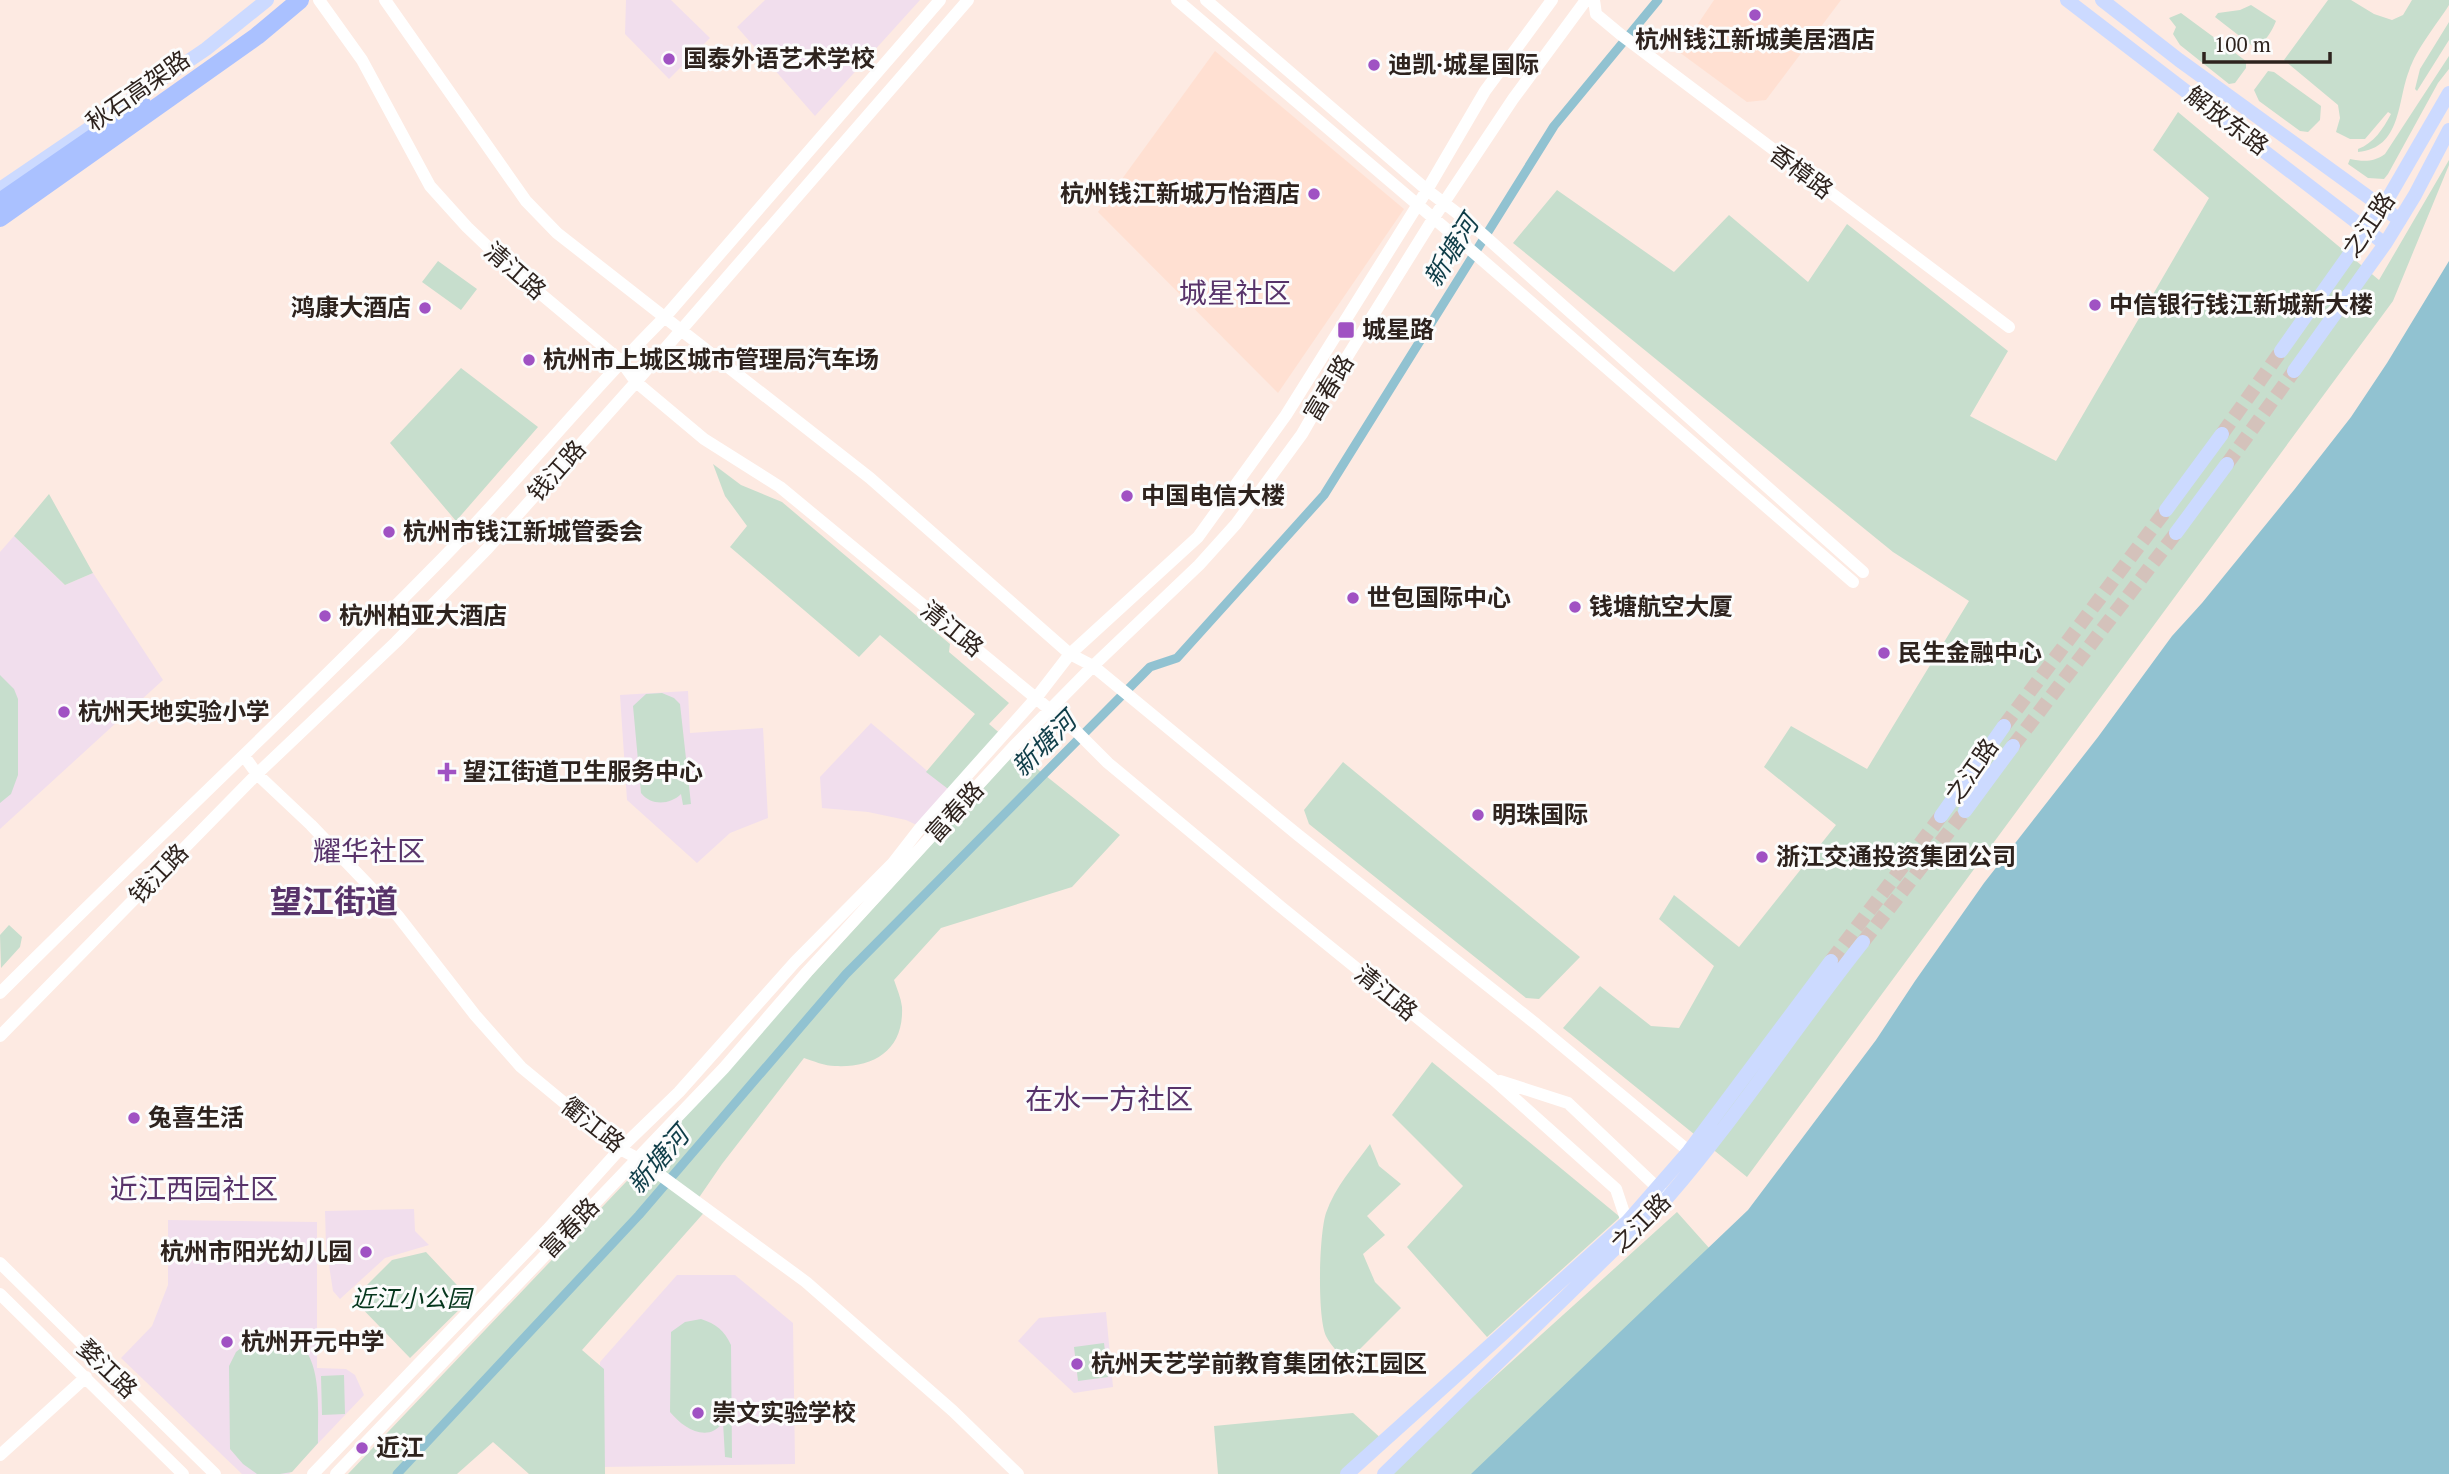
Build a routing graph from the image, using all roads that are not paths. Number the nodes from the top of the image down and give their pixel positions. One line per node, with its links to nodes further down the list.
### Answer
1 (267, 0): 22 (main road)
2 (283, 0): 20 (highway, 秋石高架路)
3 (300, 0): 18 (highway, 秋石高架路); 27 (main road)
4 (319, 0): 38 (main road, 清江路)
5 (385, 0): 34 (main road)
6 (940, 0): 34 (main road, 钱江路)
7 (968, 0): 36 (main road, 钱江路)
8 (1177, 0): 25 (main road)
9 (1206, 0): 21 (main road)
10 (1552, 0): 21 (main road, 富春路)
11 (1586, 0): 16 (main road, 富春路)
12 (1594, 0): 15 (main road)
13 (2067, 0): 32 (main road, 解放东路)
14 (2102, 0): 26 (main road, 解放东路)
15 (1596, 14): 16 (main road); 35 (main road, 香樟路)
16 (1570, 21): 24 (main road, 富春路)
17 (2449, 93): 26 (main road, 之江路)
18 (157, 107): 28 (highway, 秋石高架路); 31 (highway)
19 (2449, 130): 30 (main road, 之江路)
20 (92, 137): 22 (highway); 23 (highway, 秋石高架路)
21 (1427, 190): 24 (main road); 25 (main road, 富春路)
22 (0, 191)
23 (0, 202)
24 (1445, 204): 29 (main road, 富春路); 29 (main road)
25 (1417, 206): 29 (main road); 45 (main road, 富春路)
26 (2383, 207): 30 (main road, 解放东路); 32 (main road, 之江路)
27 (0, 211)
28 (0, 218)
29 (1433, 219): 46 (main road, 富春路)
30 (2400, 220): 33 (main road, 之江路)
31 (0, 225)
32 (2368, 229): 33 (main road, 解放东路); 37 (main road, 之江路)
33 (2385, 244): 39 (main road, 之江路)
34 (665, 317): 36 (main road); 38 (main road, 钱江路)
35 (2009, 327)
36 (680, 329): 40 (main road, 钱江路); 45 (main road)
37 (2281, 351)
38 (621, 361): 40 (main road, 清江路); 51 (main road, 钱江路)
39 (2294, 372)
40 (636, 382): 47 (main road, 清江路); 52 (main road, 钱江路)
41 (2222, 434): 43 (main road)
42 (2227, 464): 44 (main road)
43 (2166, 510)
44 (2176, 533)
45 (1070, 654): 46 (main road); 47 (main road, 富春路)
46 (1093, 666): 48 (main road, 富春路); 61 (main road)
47 (1036, 698): 48 (main road, 清江路); 60 (main road, 富春路)
48 (1051, 710): 59 (main road, 清江路); 62 (main road, 富春路)
49 (2004, 726): 54 (main road, 之江路)
50 (2013, 746): 53 (main road, 之江路)
51 (244, 756): 52 (main road, 衢江路); 57 (main road, 钱江路)
52 (257, 774): 58 (main road, 钱江路); 60 (main road, 衢江路)
53 (1965, 811)
54 (1941, 816)
55 (1863, 942): 61 (main road, 之江路)
56 (1831, 961): 61 (main road, 之江路)
57 (0, 993)
58 (0, 1036)
59 (1493, 1079): 63 (main road); 64 (main road, 清江路)
60 (620, 1149): 62 (main road, 衢江路); 71 (main road, 富春路)
61 (1694, 1156): 63 (main road, 之江路)
62 (636, 1158): 72 (main road, 富春路); 73 (main road, 衢江路)
63 (1663, 1193): 64 (main road, 之江路); 75 (main road, 之江路)
64 (1628, 1222): 74 (main road, 之江路)
65 (0, 1264): 70 (main road, 婺江路)
66 (0, 1294): 67 (main road, 婺江路)
67 (86, 1377): 68 (main road); 69 (main road, 婺江路)
68 (0, 1455)
69 (183, 1474)
70 (215, 1474)
71 (313, 1474)
72 (336, 1474)
73 (1018, 1474)
74 (1347, 1474)
75 (1384, 1474)

